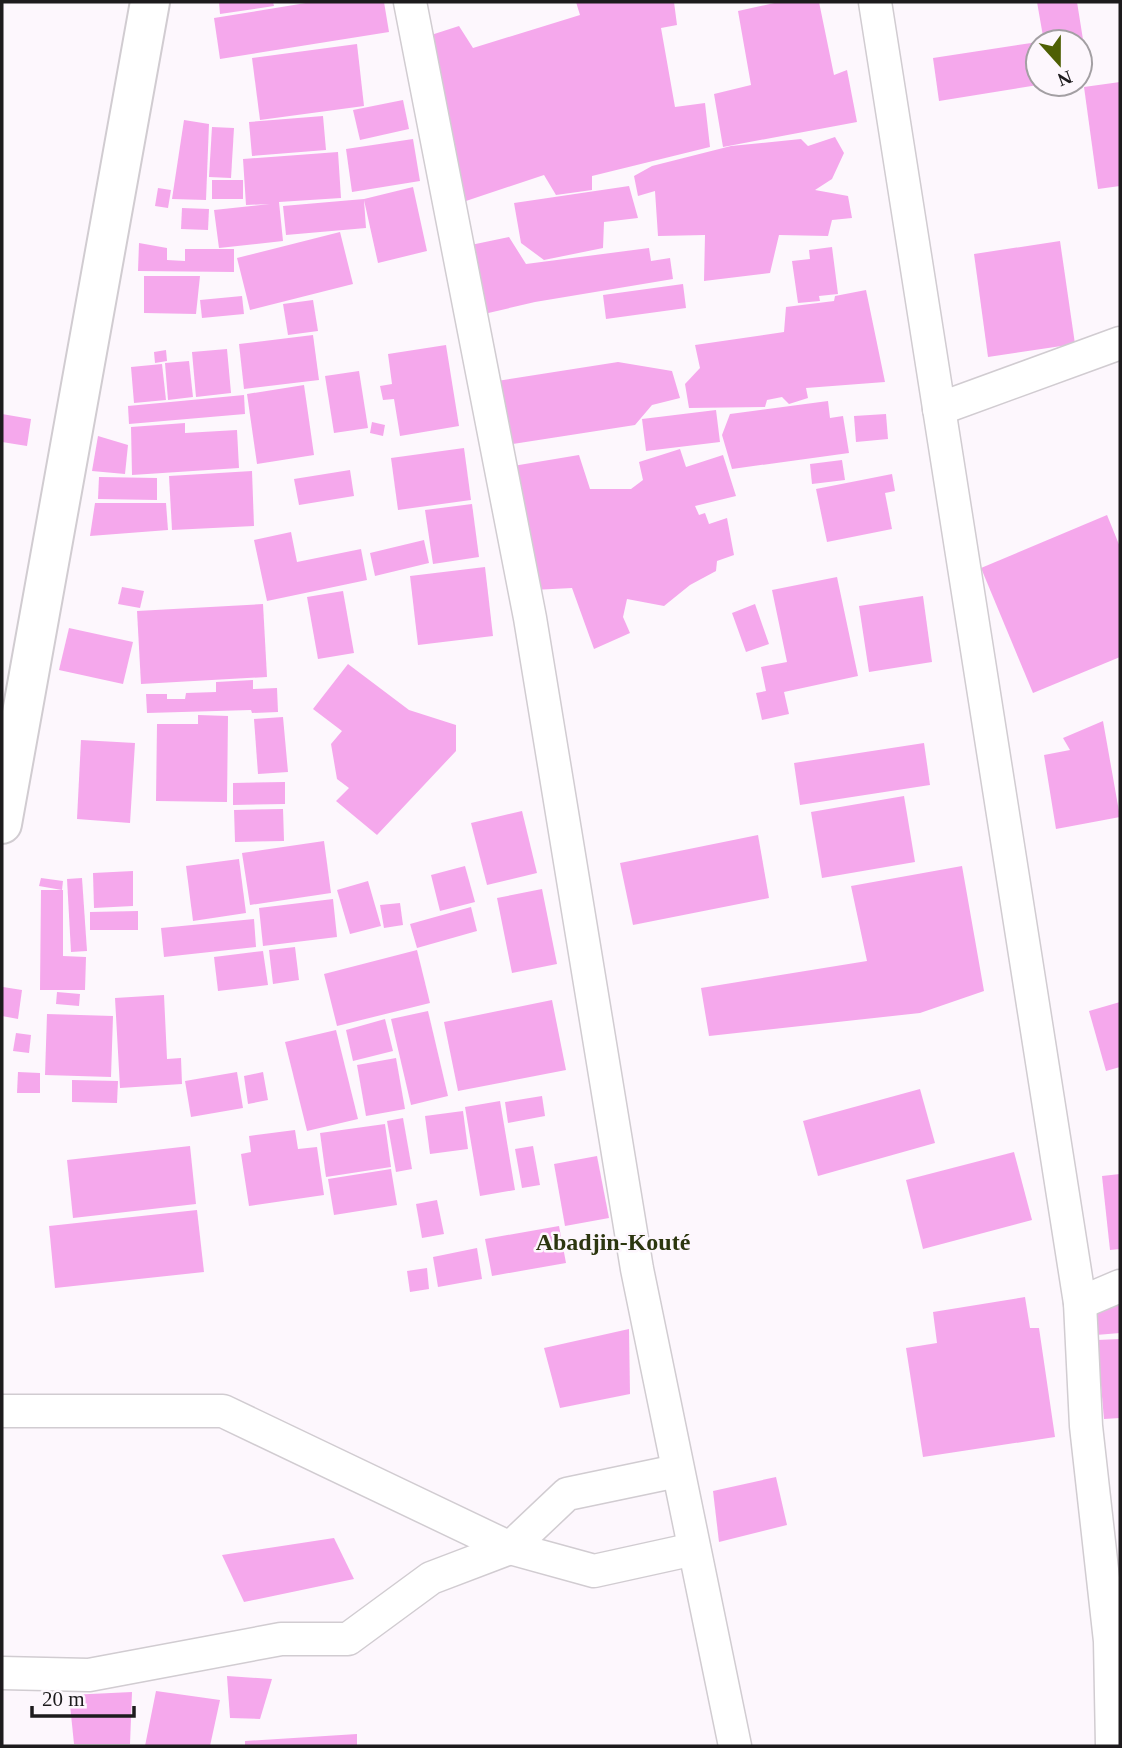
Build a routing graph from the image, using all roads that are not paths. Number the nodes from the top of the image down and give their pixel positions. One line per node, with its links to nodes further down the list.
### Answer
1 (150, 2): 6 (street)
2 (410, 2): 10 (street)
3 (875, 2): 5 (street)
4 (1120, 343): 5 (street)
5 (939, 409): 8 (street)
6 (2, 824)
7 (1120, 1286): 8 (street)
8 (1080, 1303): 15 (street)
9 (2, 1411): 11 (street)
10 (677, 1471): 11 (street); 12 (street)
11 (510, 1548): 12 (street); 13 (street)
12 (694, 1549): 14 (street)
13 (2, 1673)
14 (735, 1746)
15 (1112, 1746)

